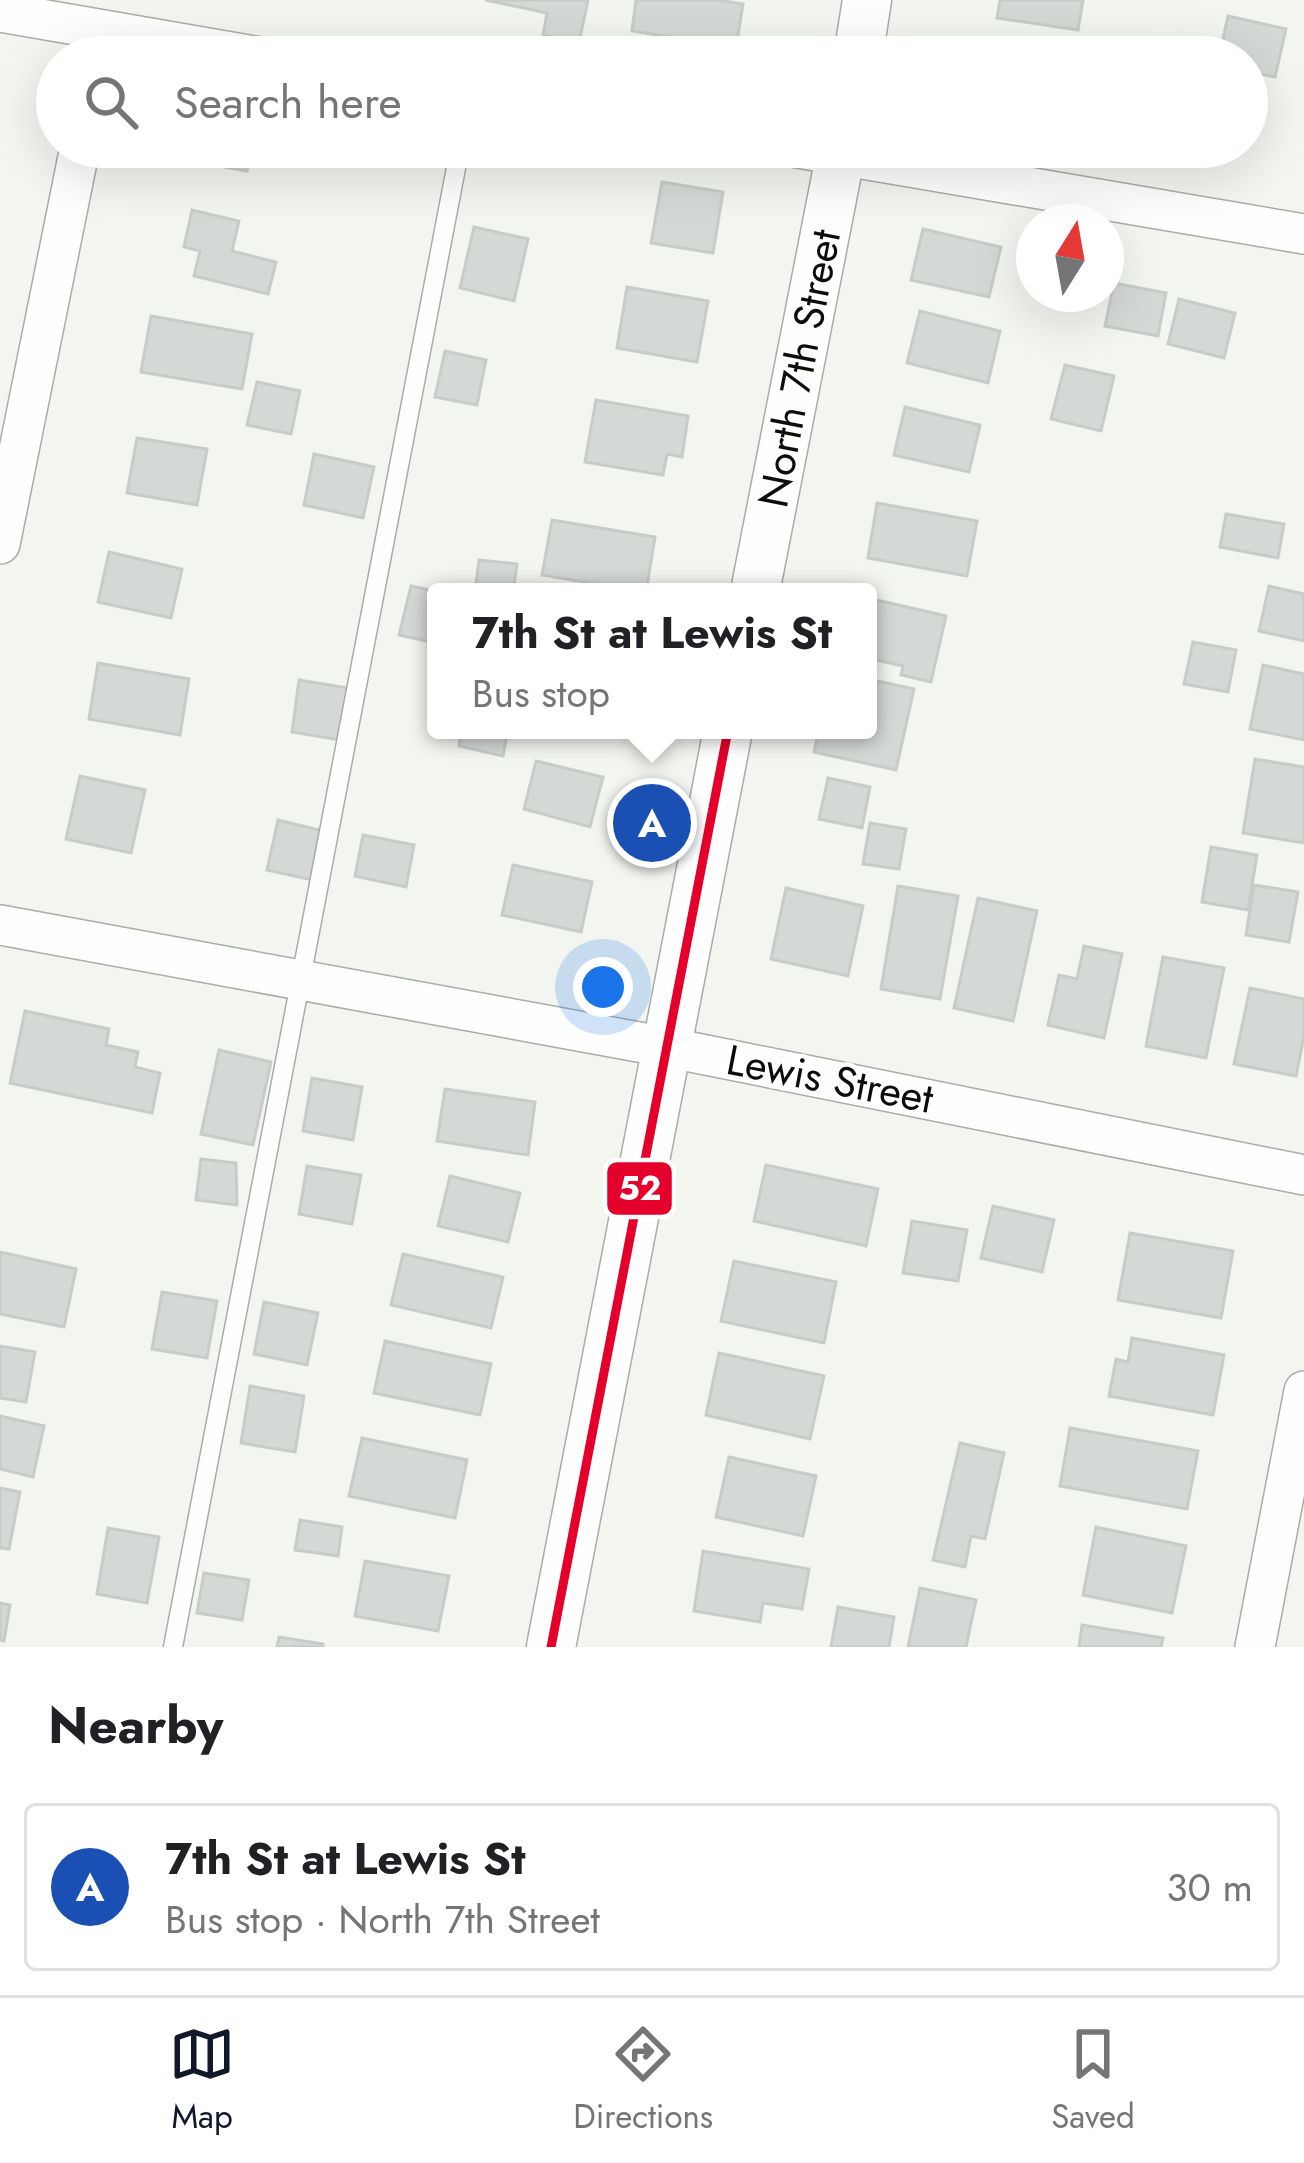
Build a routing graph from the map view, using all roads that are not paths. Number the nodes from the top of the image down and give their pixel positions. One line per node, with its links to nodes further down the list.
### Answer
1 (868, 0): 4 (street)
2 (0, 12): 3 (street)
3 (76, 36)
4 (862, 36)
5 (76, 168): 10 (street)
6 (456, 168): 14 (lane)
7 (839, 168): 11 (street, North 7th Street)
8 (937, 168): 9 (street)
9 (1304, 234)
10 (0, 544)
11 (757, 583)
12 (726, 739): 15 (street)
13 (0, 925): 14 (street, Lewis Street)
14 (303, 980): 15 (street, Lewis Street); 18 (lane)
15 (666, 1046): 16 (street, Lewis Street); 19 (street)
16 (1304, 1175)
17 (1304, 1391): 20 (street)
18 (173, 1647)
19 (551, 1647)
20 (1255, 1647)

